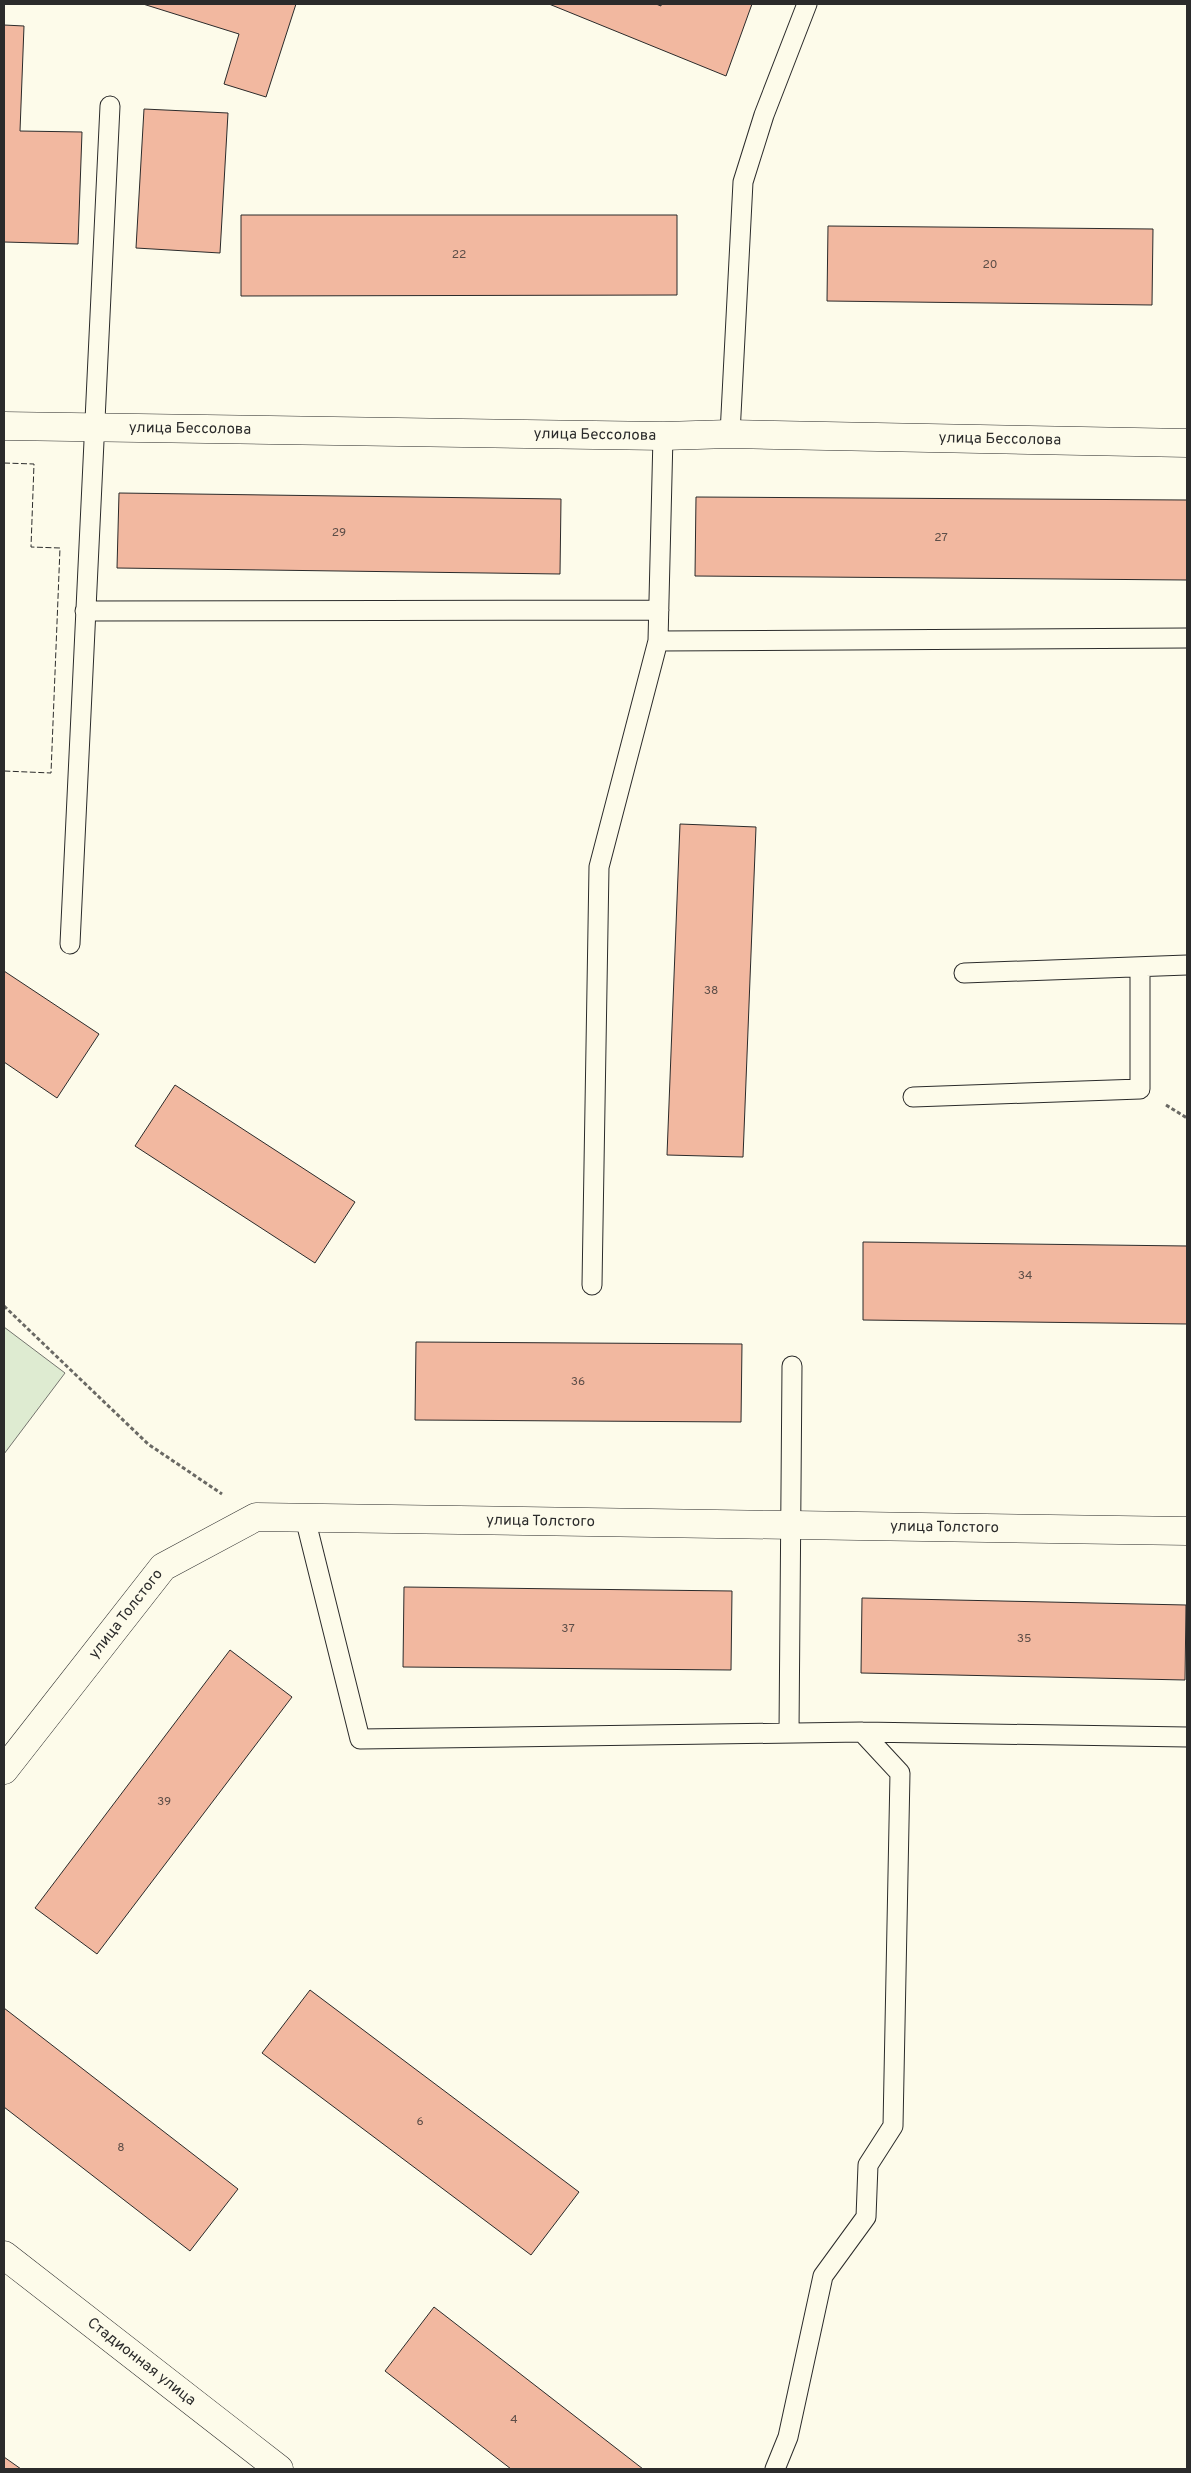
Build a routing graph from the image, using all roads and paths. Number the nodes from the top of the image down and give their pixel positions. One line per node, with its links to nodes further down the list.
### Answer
1 (807, 4): 5 (lane)
2 (110, 106): 4 (lane)
3 (4, 426): 4 (street, улица Бессолова)
4 (94, 426): 6 (street, улица Бессолова); 9 (lane)
5 (730, 434): 6 (street, улица Бессолова); 7 (street, улица Бессолова)
6 (663, 436): 8 (lane)
7 (1187, 444)
8 (658, 610): 9 (lane); 11 (lane)
9 (85, 611): 12 (lane)
10 (1187, 638): 11 (lane)
11 (658, 641): 17 (lane)
12 (70, 944)
13 (1187, 965): 14 (lane)
14 (1140, 967): 15 (lane); 16 (lane)
15 (964, 973)
16 (914, 1097)
17 (592, 1285)
18 (4, 1306): 20 (path)
19 (792, 1366): 22 (lane)
20 (256, 1517): 21 (street, улица Толстого); 27 (street, улица Толстого)
21 (305, 1518): 22 (street, улица Толстого); 25 (lane)
22 (790, 1525): 23 (street, улица Толстого); 25 (lane)
23 (1187, 1531)
24 (862, 1732): 25 (lane); 26 (lane); 30 (lane)
25 (789, 1733)
26 (1187, 1737)
27 (4, 1770)
28 (4, 2255): 29 (street, Стадионная улица)
29 (279, 2469)
30 (775, 2469)

